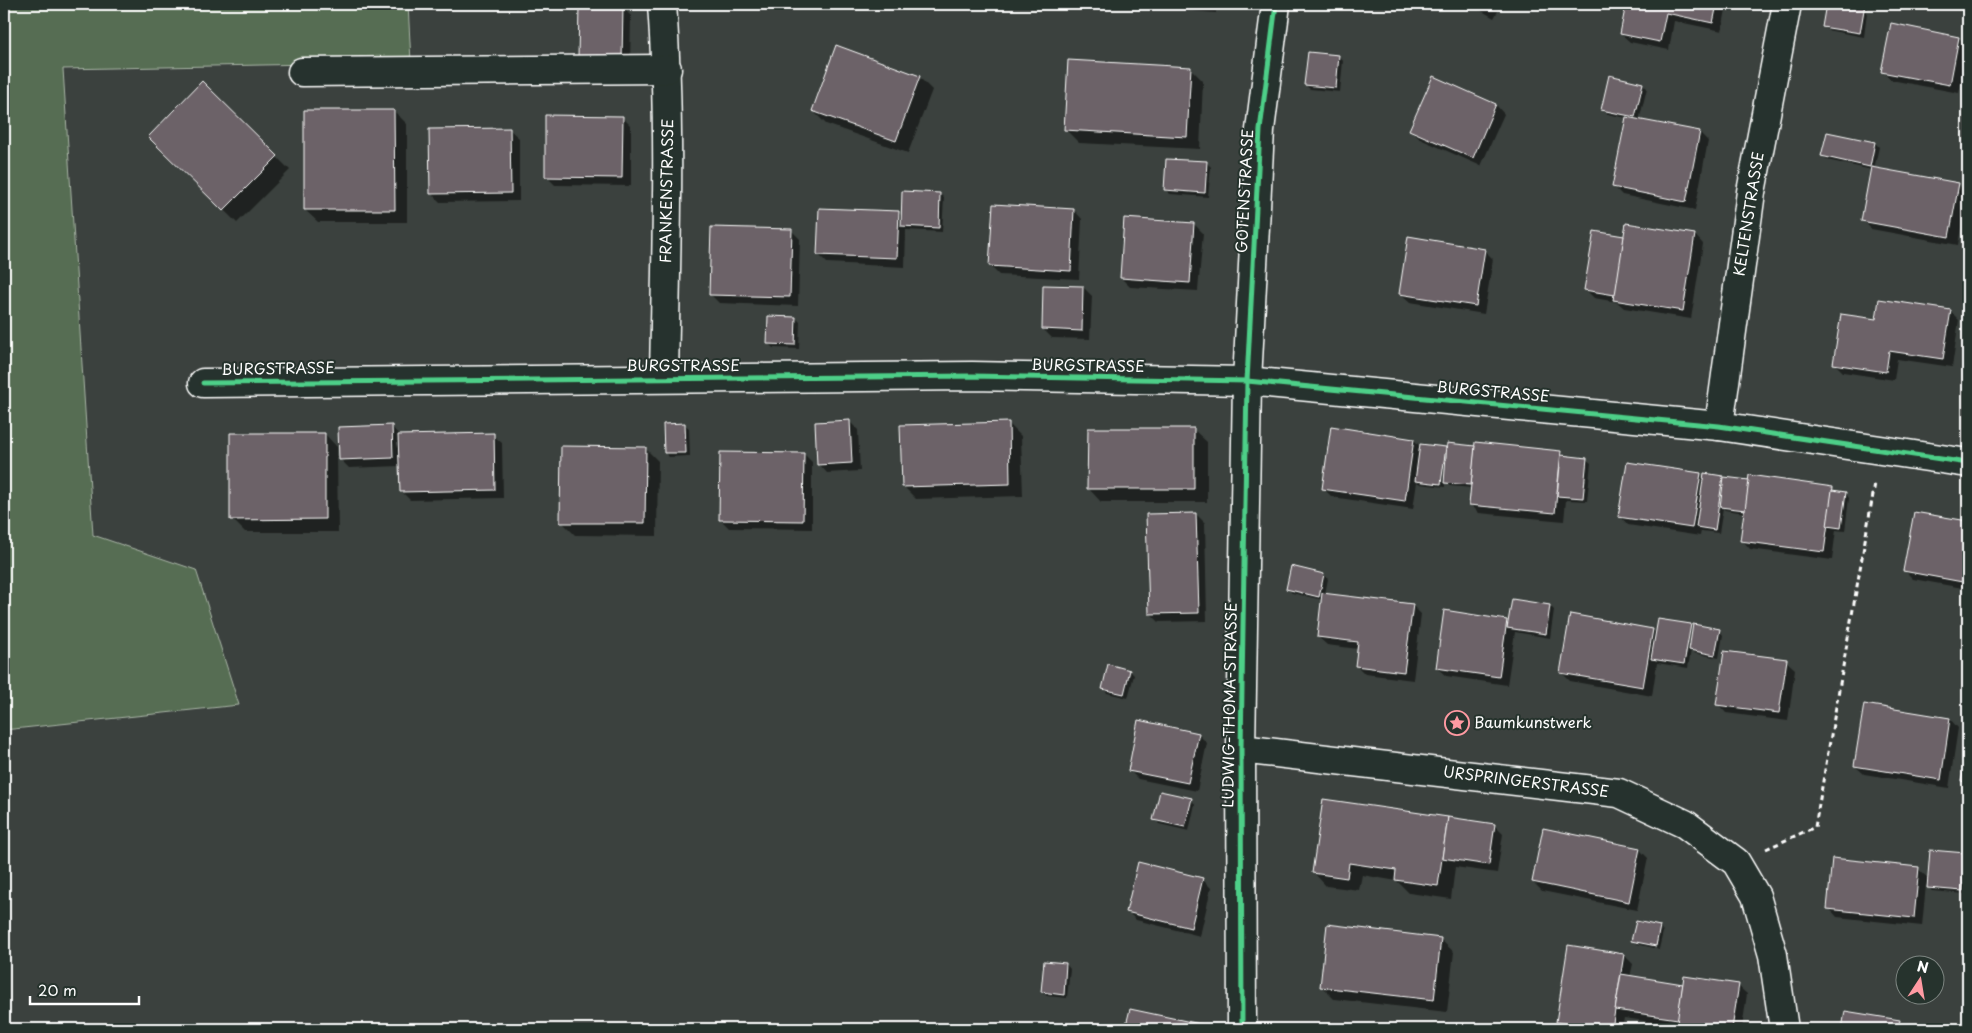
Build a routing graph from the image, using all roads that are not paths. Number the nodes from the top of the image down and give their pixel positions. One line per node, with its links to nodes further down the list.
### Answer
1 (662, 4): 4 (street, FRANKENSTRASSE)
2 (1276, 4): 7 (street, GOTENSTRASSE)
3 (1788, 4): 9 (street, KELTENSTRASSE)
4 (667, 69): 5 (street); 6 (street, FRANKENSTRASSE)
5 (302, 72)
6 (664, 378): 7 (street, BURGSTRASSE); 8 (street, BURGSTRASSE)
7 (1247, 381): 9 (street, BURGSTRASSE); 11 (street, LUDWIG-THOMA-STRASSE)
8 (203, 383)
9 (1719, 426): 10 (street, BURGSTRASSE)
10 (1968, 463)
11 (1241, 749): 12 (street, LUDWIG-THOMA-STRASSE); 13 (street, URSPRINGERSTRASSE)
12 (1242, 1029)
13 (1784, 1029)

